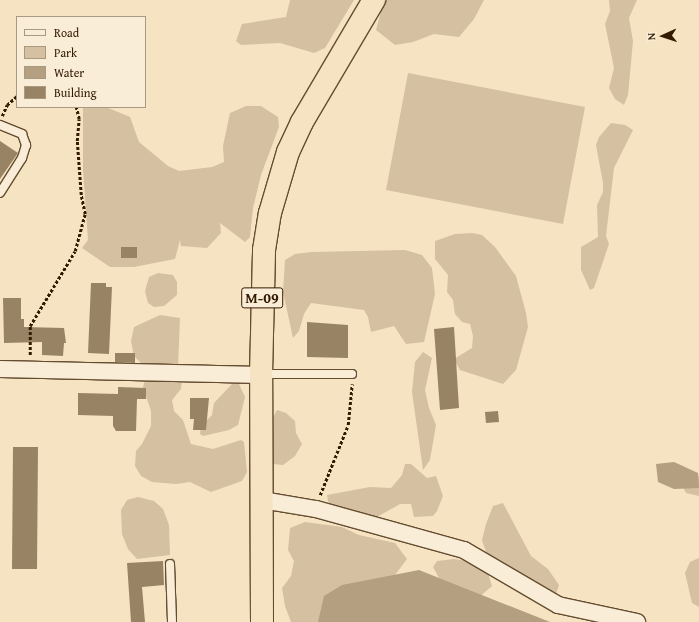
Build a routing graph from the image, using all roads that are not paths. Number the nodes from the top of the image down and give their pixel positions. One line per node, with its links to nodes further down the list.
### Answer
1 (374, 0): 5 (highway, М-09)
2 (0, 125): 3 (lane)
3 (0, 193)
4 (0, 369): 5 (street)
5 (261, 374): 6 (lane); 7 (highway, М-09)
6 (352, 374)
7 (262, 500): 10 (highway, М-09); 11 (street)
8 (170, 564): 9 (lane)
9 (172, 622)
10 (262, 622)
11 (637, 622)

